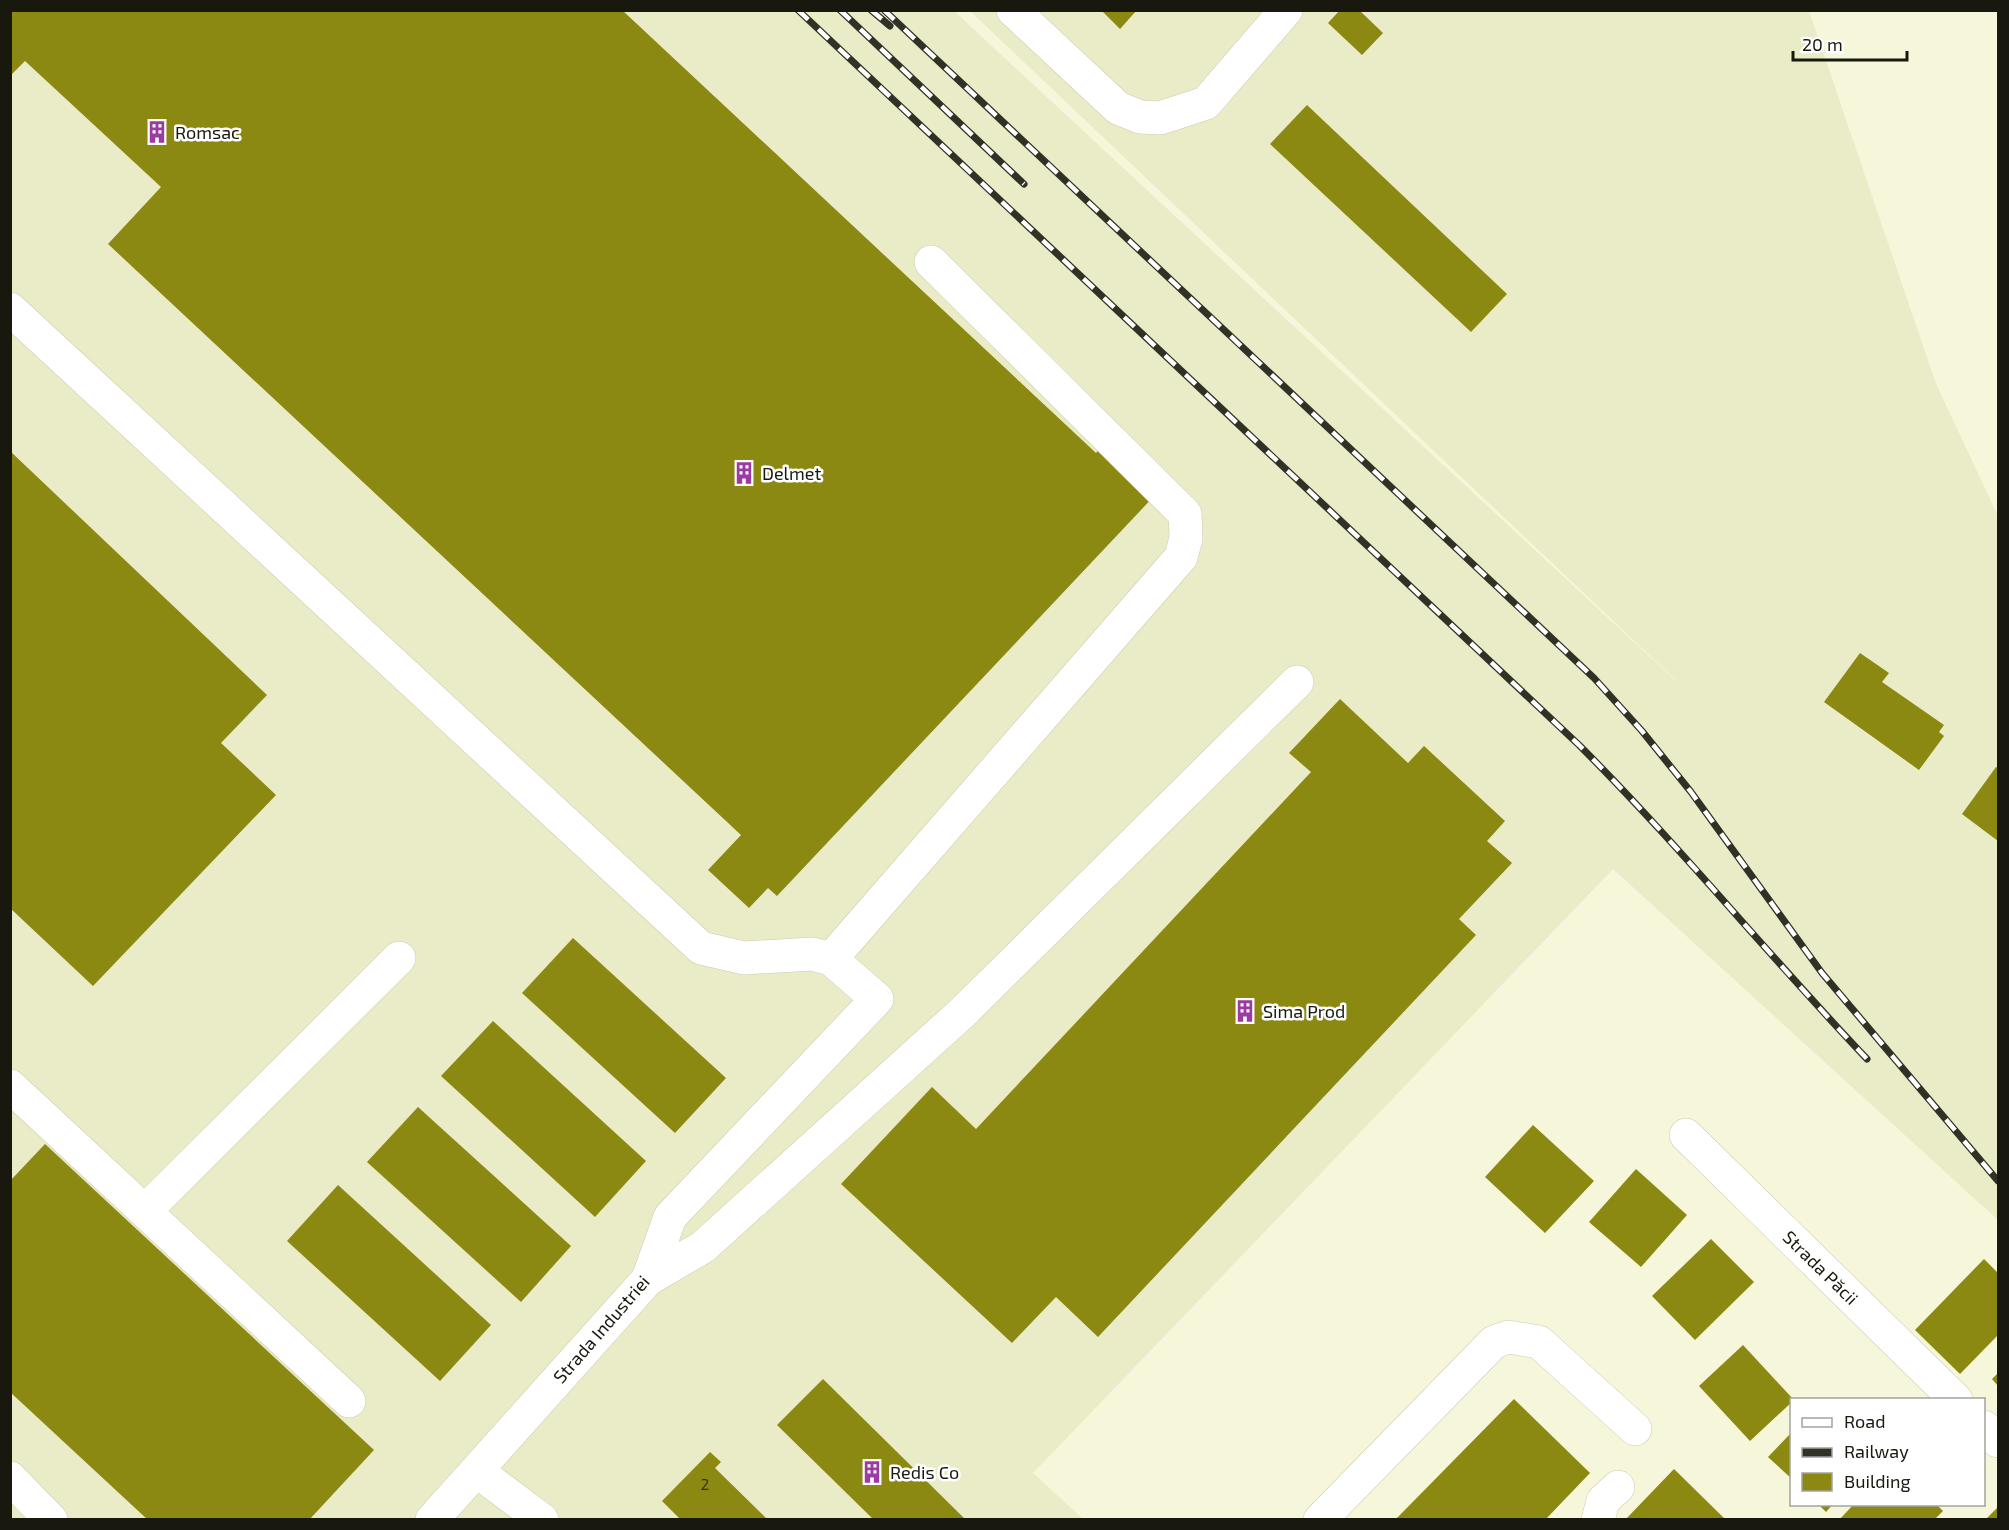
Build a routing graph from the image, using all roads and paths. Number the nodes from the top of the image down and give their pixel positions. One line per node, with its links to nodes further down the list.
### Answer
1 (1013, 10): 2 (street)
2 (1286, 10)
3 (931, 262): 7 (street)
4 (10, 309): 7 (street)
5 (1297, 682): 11 (street)
6 (399, 958): 10 (street)
7 (831, 959): 11 (street, Strada Industriei)
8 (10, 1086): 10 (street)
9 (1686, 1135): 12 (street, Strada Păcii)
10 (145, 1211): 13 (street)
11 (648, 1279): 17 (street, Strada Industriei)
12 (1954, 1398)
13 (350, 1401)
14 (1635, 1429): 23 (street)
15 (1985, 1429): 16 (street)
16 (1998, 1442)
17 (477, 1471): 21 (street, Strada Industriei); 22 (street)
18 (10, 1478): 20 (street)
19 (1618, 1487): 24 (street)
20 (51, 1520)
21 (432, 1520)
22 (542, 1520)
23 (1320, 1520)
24 (1598, 1520)

